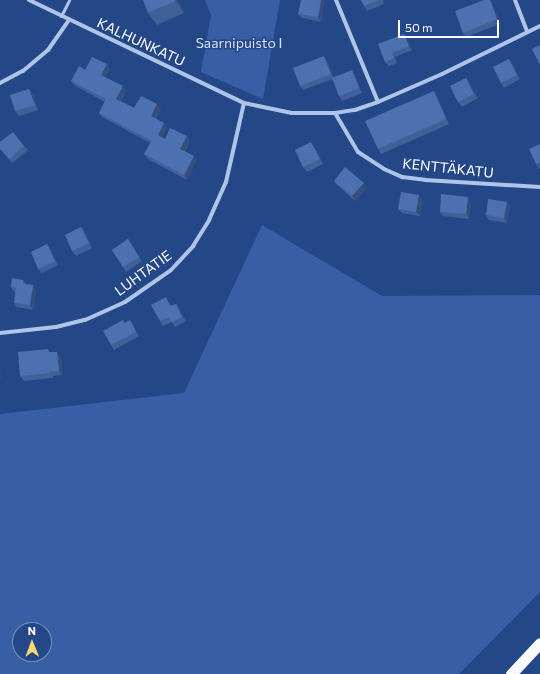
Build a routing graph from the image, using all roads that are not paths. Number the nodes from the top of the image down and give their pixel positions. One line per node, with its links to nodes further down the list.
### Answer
1 (29, 0): 5 (street, KALHUNKATU)
2 (69, 0): 5 (lane)
3 (336, 0): 10 (street)
4 (515, 0): 8 (street)
5 (61, 16): 6 (street, KALHUNKATU)
6 (69, 20): 9 (street); 11 (street, KALHUNKATU)
7 (540, 26): 8 (street, KALHUNKATU)
8 (527, 32): 10 (street, KALHUNKATU)
9 (0, 83)
10 (378, 102): 12 (street, KALHUNKATU)
11 (244, 103): 12 (street, KALHUNKATU); 14 (street, LUHTATIE)
12 (336, 113): 13 (street, KENTTÄKATU)
13 (540, 187)
14 (0, 333)
15 (540, 643): 16 (highway)
16 (511, 674)

